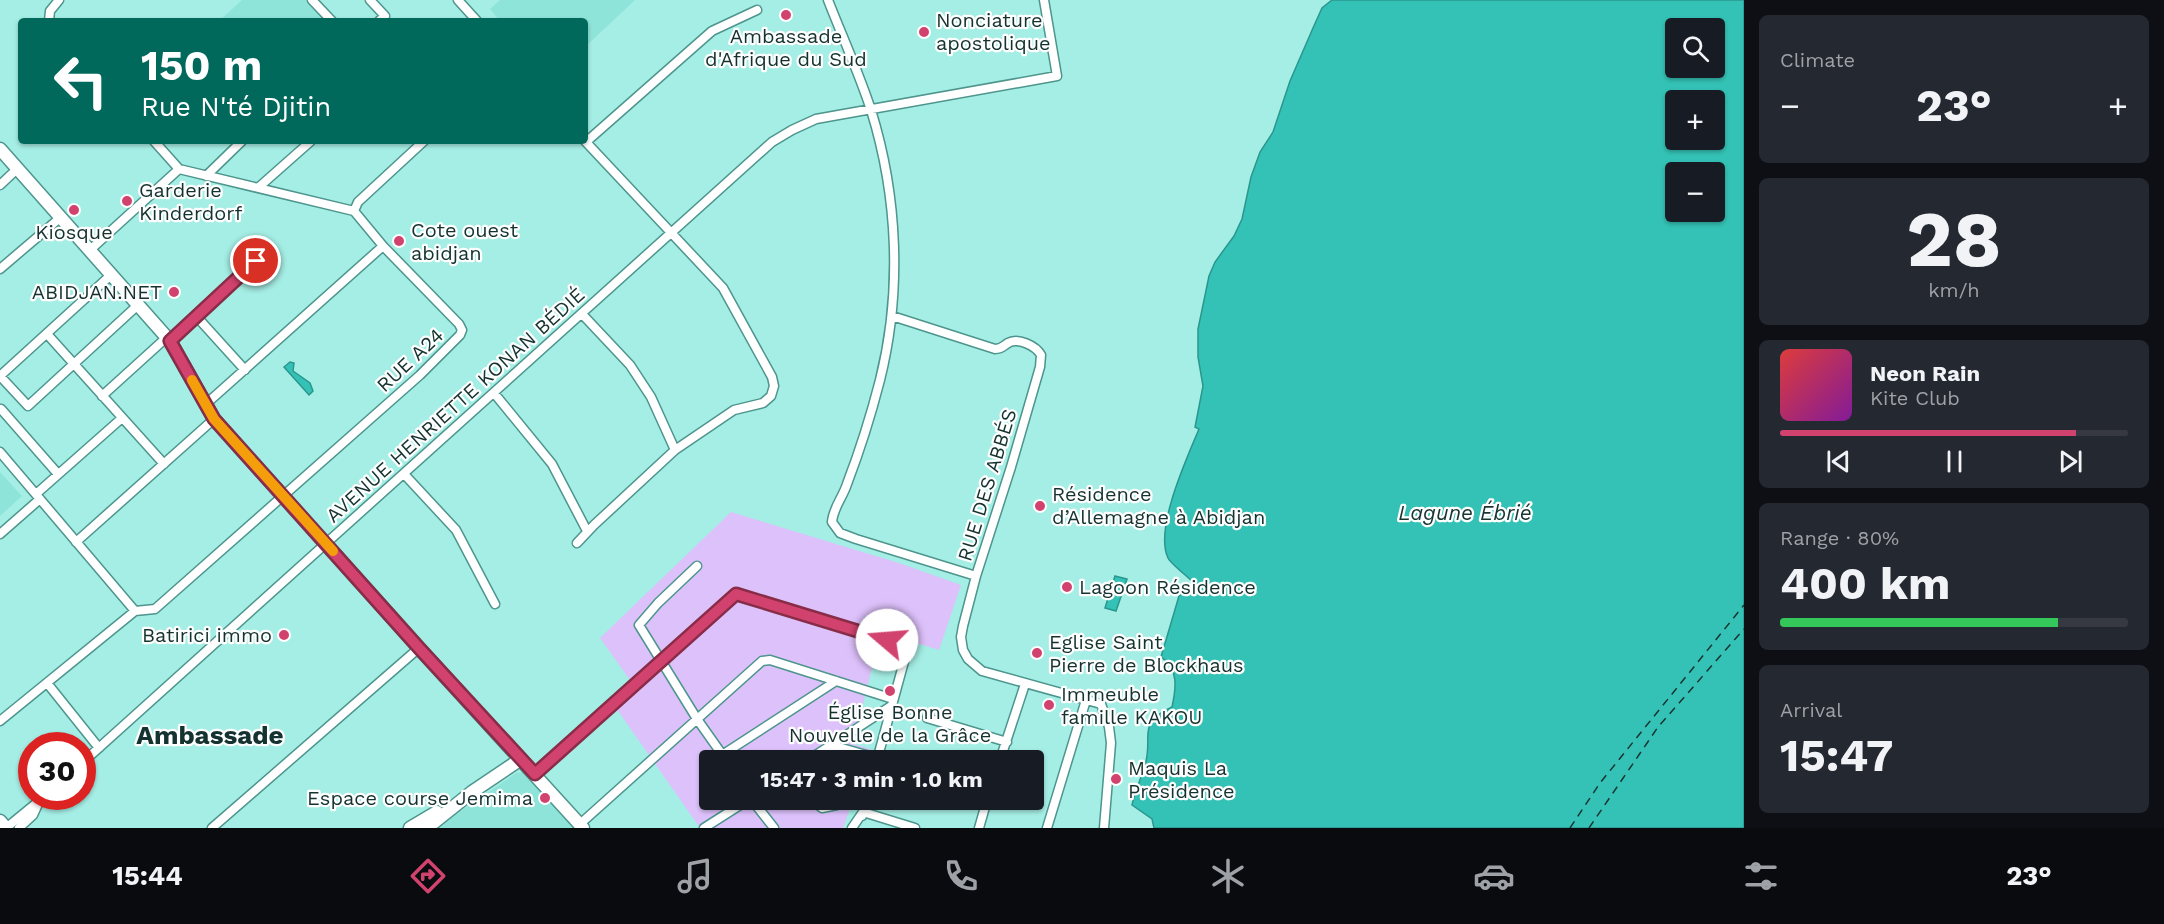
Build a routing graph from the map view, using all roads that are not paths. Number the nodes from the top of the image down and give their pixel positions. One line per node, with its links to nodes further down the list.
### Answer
1 (59, 0): 8 (street)
2 (312, 0): 9 (street)
3 (370, 0): 10 (street)
4 (458, 0): 11 (street)
5 (828, 0): 12 (street)
6 (1044, 0): 12 (street, AVENUE HENRIETTE KONAN BÉDIÉ)
7 (757, 10): 13 (street)
8 (49, 18)
9 (329, 18)
10 (383, 18)
11 (474, 18)
12 (871, 110): 27 (street, AVENUE HENRIETTE KONAN BÉDIÉ); 35 (street)
13 (588, 138)
14 (157, 144): 21 (street)
15 (240, 144): 22 (street)
16 (307, 144): 24 (street)
17 (421, 144): 25 (street)
18 (588, 144): 27 (street)
19 (0, 149): 20 (street)
20 (17, 169): 23 (street); 26 (street)
21 (179, 169): 22 (street); 29 (street)
22 (206, 176): 24 (street)
23 (0, 185)
24 (259, 187): 25 (street)
25 (354, 211): 28 (street, RUE A24)
26 (61, 217): 29 (street); 31 (street)
27 (671, 233): 34 (street, AVENUE HENRIETTE KONAN BÉDIÉ); 48 (street)
28 (383, 246): 40 (street); 53 (street, RUE A24)
29 (90, 250): 32 (street)
30 (256, 261): 36 (street)
31 (0, 269)
32 (112, 274): 33 (street); 37 (street)
33 (138, 305): 38 (street); 39 (street)
34 (582, 314): 42 (street, AVENUE HENRIETTE KONAN BÉDIÉ); 48 (street)
35 (892, 316): 61 (street); 61 (street, RUE DES ABBÉS)
36 (197, 317): 38 (street); 40 (street)
37 (47, 334): 39 (street); 41 (street)
38 (168, 339): 43 (street); 44 (street)
39 (74, 364): 41 (street); 43 (street)
40 (245, 370): 44 (street)
41 (0, 376)
42 (494, 393): 52 (street, AVENUE HENRIETTE KONAN BÉDIÉ); 55 (street)
43 (102, 396): 46 (street)
44 (206, 404): 47 (street)
45 (1, 409): 51 (street)
46 (122, 418): 50 (street); 51 (street)
47 (214, 419): 50 (street); 53 (street)
48 (675, 450): 55 (street)
49 (0, 452): 54 (street)
50 (164, 464): 57 (street)
51 (58, 474): 54 (street)
52 (404, 474): 58 (street, AVENUE HENRIETTE KONAN BÉDIÉ); 62 (street)
53 (283, 495): 58 (street); 63 (street)
54 (38, 496): 56 (street); 57 (street)
55 (587, 531): 59 (street)
56 (0, 534)
57 (76, 542): 63 (street)
58 (326, 543): 64 (street); 76 (street, AVENUE HENRIETTE KONAN BÉDIÉ)
59 (577, 543)
60 (698, 566): 65 (street)
61 (976, 576): 68 (street, RUE DES ABBÉS)
62 (495, 604)
63 (135, 611): 67 (street)
64 (419, 648): 84 (street); 97 (street)
65 (661, 661): 70 (street); 72 (street); 85 (street)
66 (836, 681): 70 (street); 72 (street); 78 (street)
67 (47, 683): 73 (street); 76 (street)
68 (1025, 684): 69 (street, RUE DES ABBÉS); 74 (street)
69 (1086, 700): 106 (street); 107 (street)
70 (892, 703): 75 (street); 81 (street)
71 (927, 718): 74 (street)
72 (697, 719): 77 (street); 94 (street)
73 (0, 721)
74 (1006, 742): 82 (street)
75 (831, 745): 79 (street); 80 (street)
76 (99, 748): 83 (street, AVENUE HENRIETTE KONAN BÉDIÉ)
77 (718, 750)
78 (736, 750)
79 (823, 750)
80 (847, 750)
81 (882, 750)
82 (1003, 750)
83 (96, 751)
84 (520, 759): 85 (street); 86 (street)
85 (535, 774): 94 (street)
86 (472, 792): 98 (street); 99 (street)
87 (29, 810): 95 (street)
88 (35, 810): 96 (street)
89 (734, 810): 100 (street)
90 (759, 810): 101 (street)
91 (984, 810): 105 (street)
92 (863, 812): 102 (street); 103 (street); 104 (street)
93 (0, 821): 95 (street)
94 (581, 826)
95 (6, 828)
96 (20, 828)
97 (212, 828)
98 (410, 828)
99 (427, 828)
100 (704, 828)
101 (774, 828)
102 (852, 828)
103 (859, 828)
104 (915, 828)
105 (979, 828)
106 (1047, 828)
107 (1104, 828)

